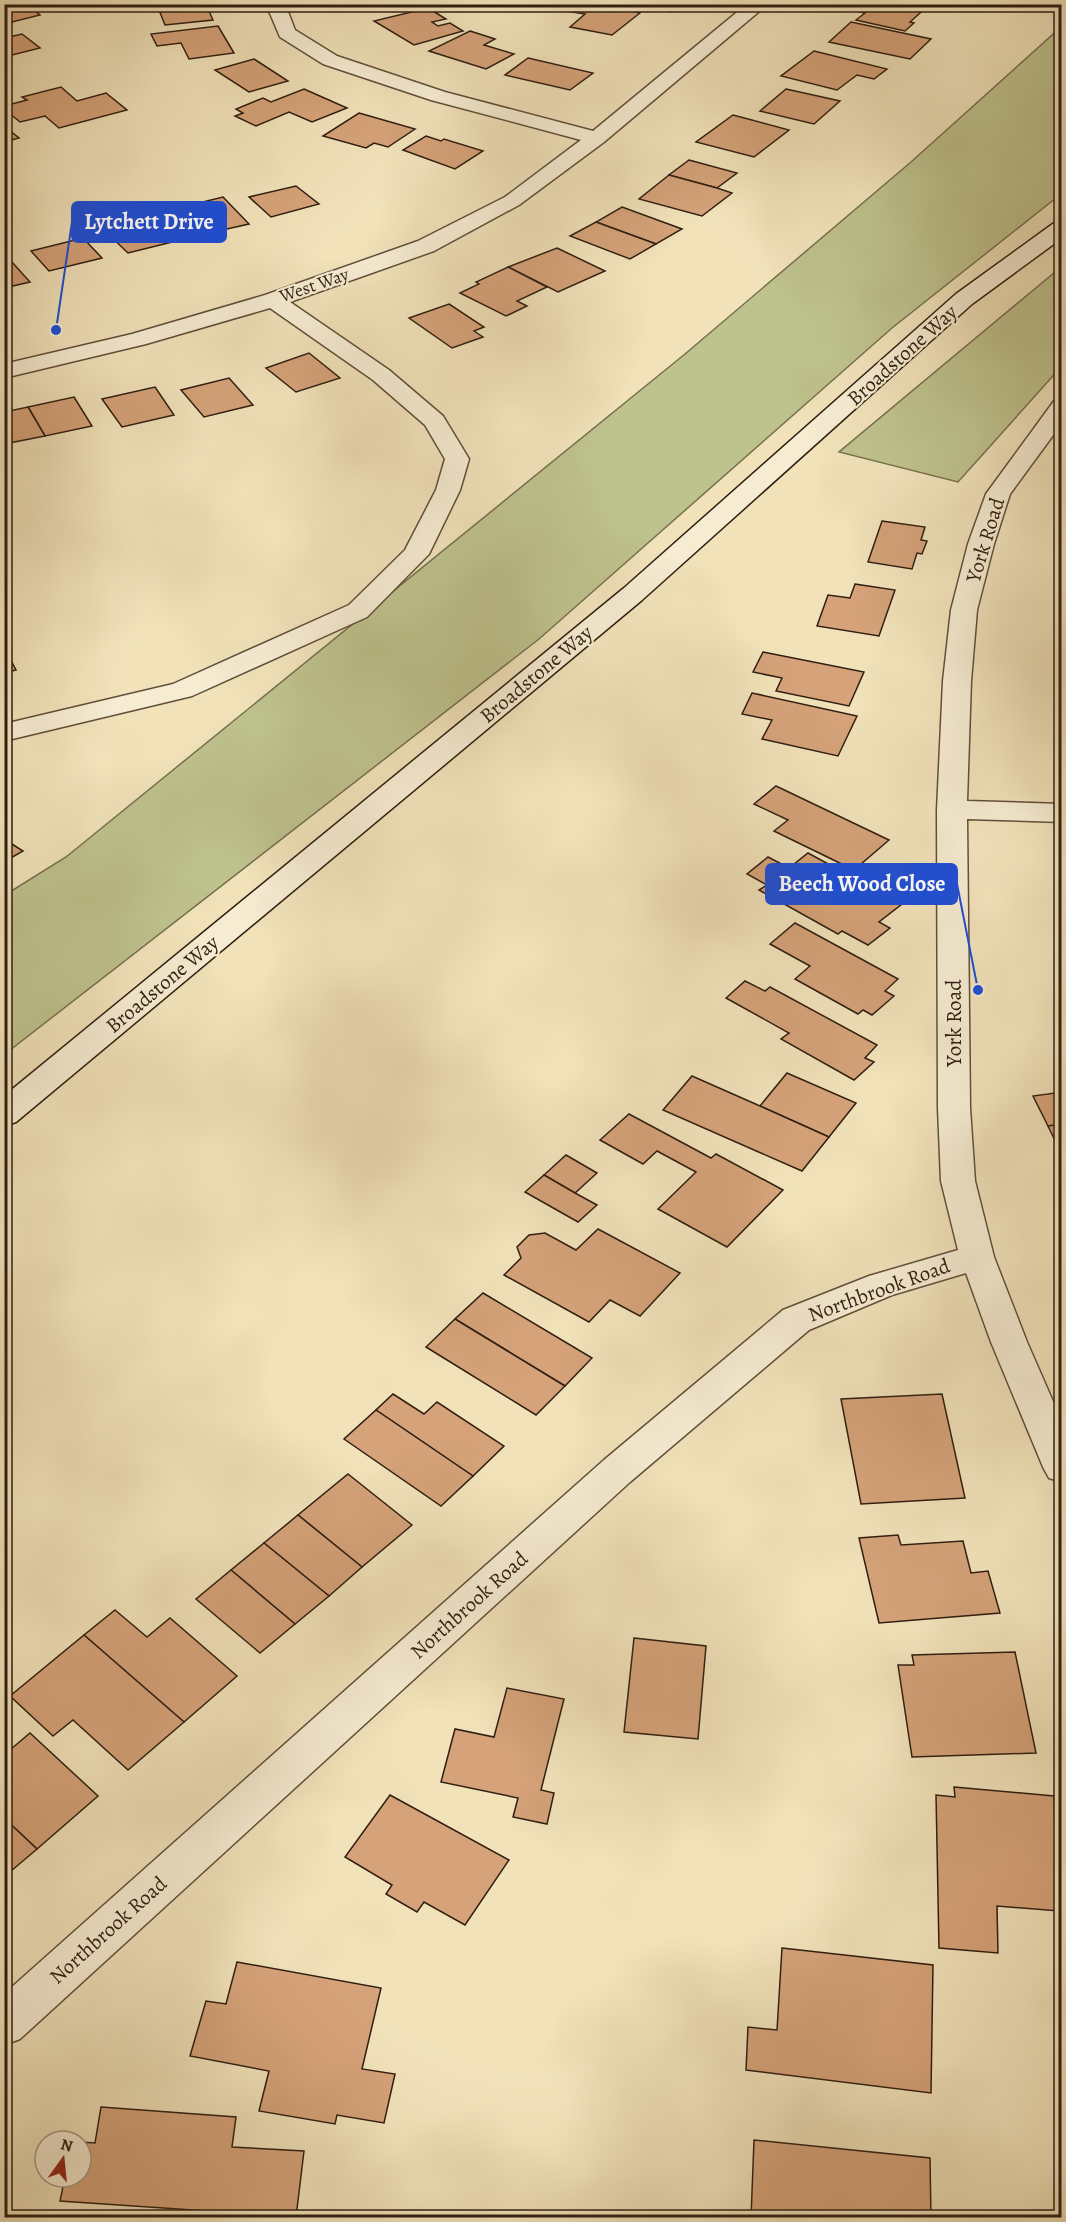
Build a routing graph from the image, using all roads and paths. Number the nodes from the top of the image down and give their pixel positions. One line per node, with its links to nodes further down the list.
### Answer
1 (275, 4): 3 (street)
2 (759, 4): 3 (street, West Way)
3 (597, 138): 5 (street, West Way)
4 (1062, 228): 11 (street, Broadstone Way)
5 (273, 300): 6 (street, West Way); 8 (street)
6 (4, 371)
7 (1062, 406): 9 (street, York Road)
8 (4, 733)
9 (952, 810): 10 (street); 12 (street, York Road)
10 (1062, 813)
11 (4, 1114)
12 (977, 1257): 13 (street, York Road); 14 (street, Northbrook Road)
13 (1062, 1467)
14 (4, 2024)

